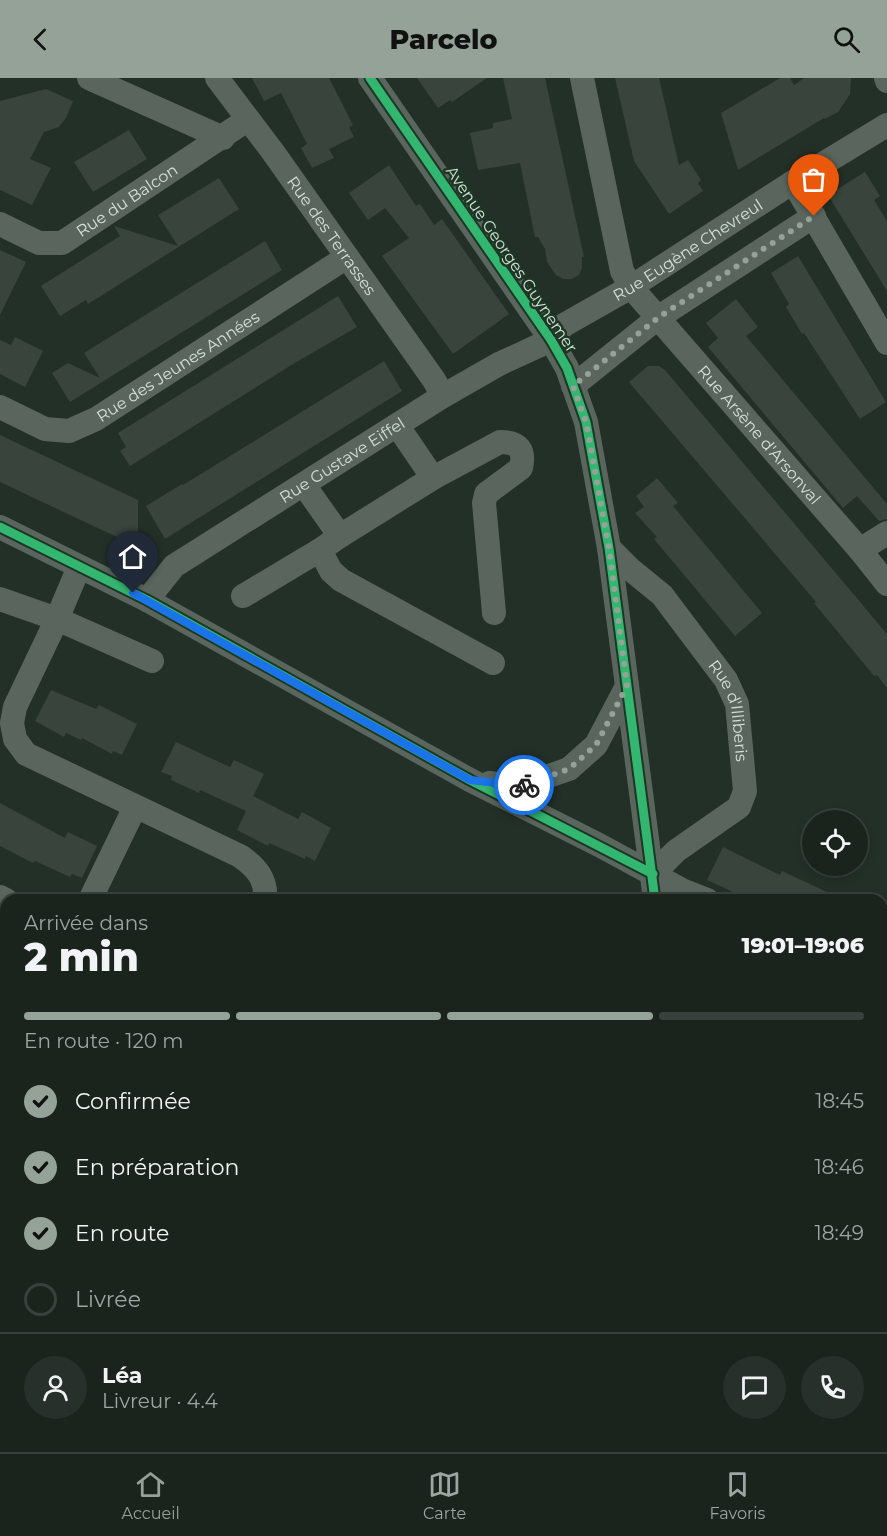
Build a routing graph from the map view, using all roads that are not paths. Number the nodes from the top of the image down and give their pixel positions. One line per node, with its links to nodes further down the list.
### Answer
1 (89, 78): 7 (street)
2 (217, 78): 5 (street, Rue des Terrasses)
3 (370, 78): 15 (street, Avenue Georges Guynemer)
4 (582, 78): 12 (street)
5 (247, 120): 7 (street, Rue du Balcon); 11 (street, Rue des Terrasses)
6 (887, 125): 8 (street, Rue Eugène Chevreul)
7 (223, 138): 10 (street, Rue du Balcon)
8 (793, 182): 9 (street); 12 (street, Rue Eugène Chevreul)
9 (814, 216): 13 (street); 14 (street)
10 (0, 224)
11 (347, 257): 17 (street, Rue des Terrasses); 18 (street, Rue des Jeunes Années)
12 (631, 287): 13 (street, Rue Arsène d'Arsonval); 15 (street, Rue Eugène Chevreul)
13 (659, 317): 16 (street); 27 (street, Rue Arsène d'Arsonval)
14 (885, 336)
15 (551, 340): 16 (street, Avenue Georges Guynemer); 17 (street, Rue Gustave Eiffel)
16 (573, 386): 25 (street, Avenue Georges Guynemer)
17 (443, 396): 19 (street, Rue Gustave Eiffel)
18 (0, 407)
19 (397, 425): 20 (street); 21 (street, Rue Gustave Eiffel)
20 (433, 478): 24 (street); 33 (street)
21 (304, 485): 24 (street); 32 (street, Rue Gustave Eiffel)
22 (0, 527): 28 (street)
23 (887, 533): 27 (street)
24 (340, 536): 26 (street)
25 (609, 548): 37 (street, Avenue Georges Guynemer); 40 (street, Rue d'Illiberis)
26 (320, 550): 30 (street); 36 (street)
27 (860, 550): 29 (street, Rue Arsène d'Arsonval)
28 (79, 567): 32 (street); 34 (street)
29 (887, 584)
30 (243, 596)
31 (0, 599): 34 (street)
32 (147, 600): 38 (street)
33 (494, 613)
34 (57, 619): 35 (street); 39 (street)
35 (152, 661)
36 (493, 663)
37 (627, 686): 38 (street); 40 (street, Avenue Georges Guynemer)
38 (470, 780): 40 (street)
39 (135, 807): 41 (street); 42 (street)
40 (653, 874): 43 (street, Avenue Georges Guynemer); 44 (street)
41 (93, 894)
42 (265, 894)
43 (655, 894)
44 (692, 894)

